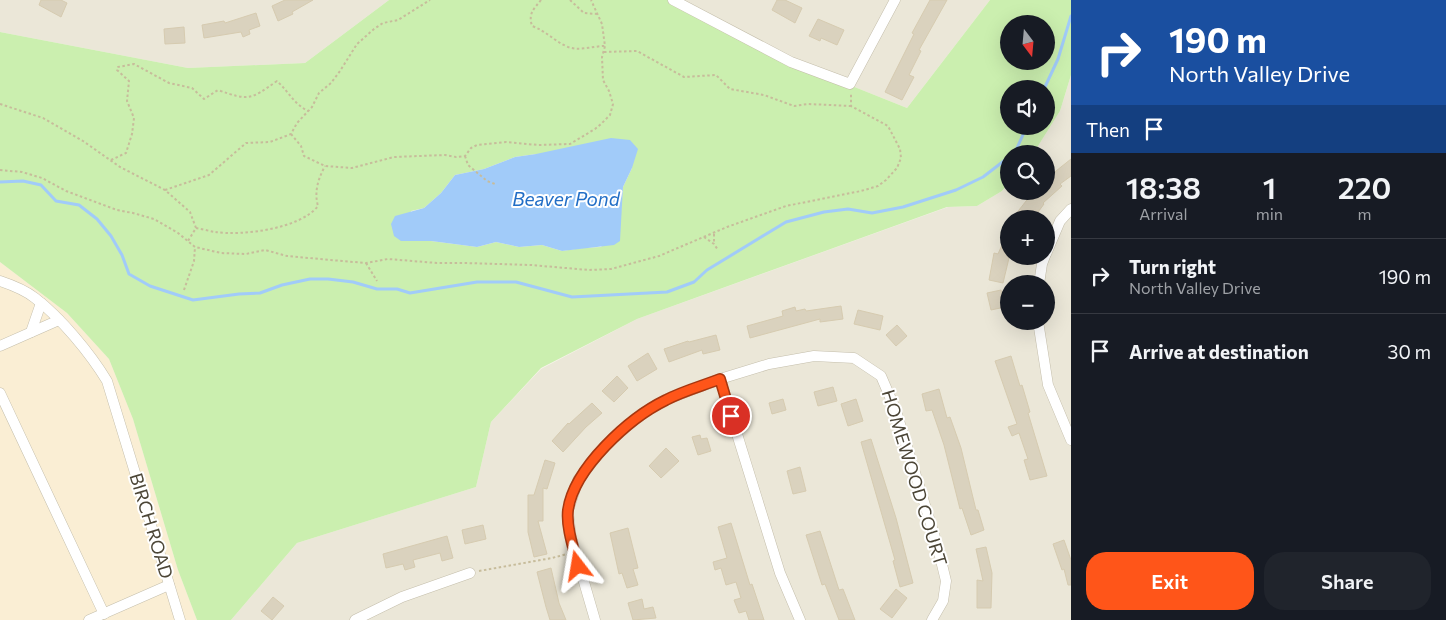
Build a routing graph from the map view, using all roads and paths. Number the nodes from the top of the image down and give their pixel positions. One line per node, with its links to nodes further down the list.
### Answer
1 (430, 0): 14 (path)
2 (541, 0): 9 (path)
3 (570, 0): 8 (path)
4 (590, 0): 8 (path)
5 (673, 0): 7 (street)
6 (895, 0): 11 (street)
7 (692, 4): 11 (street)
8 (597, 14): 9 (path)
9 (605, 46): 10 (path)
10 (604, 52): 13 (path); 16 (path)
11 (850, 84): 13 (path)
12 (0, 104): 17 (path)
13 (851, 106): 24 (path)
14 (308, 111): 15 (path); 17 (path)
15 (291, 134): 18 (path); 21 (path)
16 (465, 156): 18 (path); 20 (path)
17 (111, 160): 21 (path)
18 (325, 166): 23 (path)
19 (0, 170): 27 (path)
20 (495, 184)
21 (165, 190): 23 (path)
22 (1071, 209): 25 (street)
23 (196, 228): 27 (path)
24 (714, 233): 26 (path); 28 (path)
25 (1055, 233)
26 (704, 237): 28 (path); 31 (path)
27 (188, 241): 29 (path)
28 (714, 244): 30 (path)
29 (195, 247): 31 (path); 34 (path)
30 (718, 250)
31 (366, 263): 32 (path)
32 (378, 280)
33 (0, 281): 35 (street, BIRCH ROAD)
34 (184, 290)
35 (41, 303): 36 (street, BIRCH ROAD); 38 (street)
36 (59, 320): 38 (street); 46 (street, BIRCH ROAD)
37 (1039, 330): 42 (street)
38 (31, 332): 39 (street)
39 (0, 346)
40 (720, 379): 43 (street, HOMEWOOD COURT); 52 (street); 53 (street, HOMEWOOD COURT)
41 (0, 393): 47 (street)
42 (1071, 440)
43 (574, 552): 44 (path); 51 (street, HOMEWOOD COURT)
44 (481, 570)
45 (470, 573): 50 (street)
46 (169, 585): 47 (street); 49 (street, BIRCH ROAD)
47 (104, 614): 48 (street)
48 (89, 620)
49 (180, 620)
50 (354, 620)
51 (595, 620)
52 (800, 620)
53 (932, 620)

